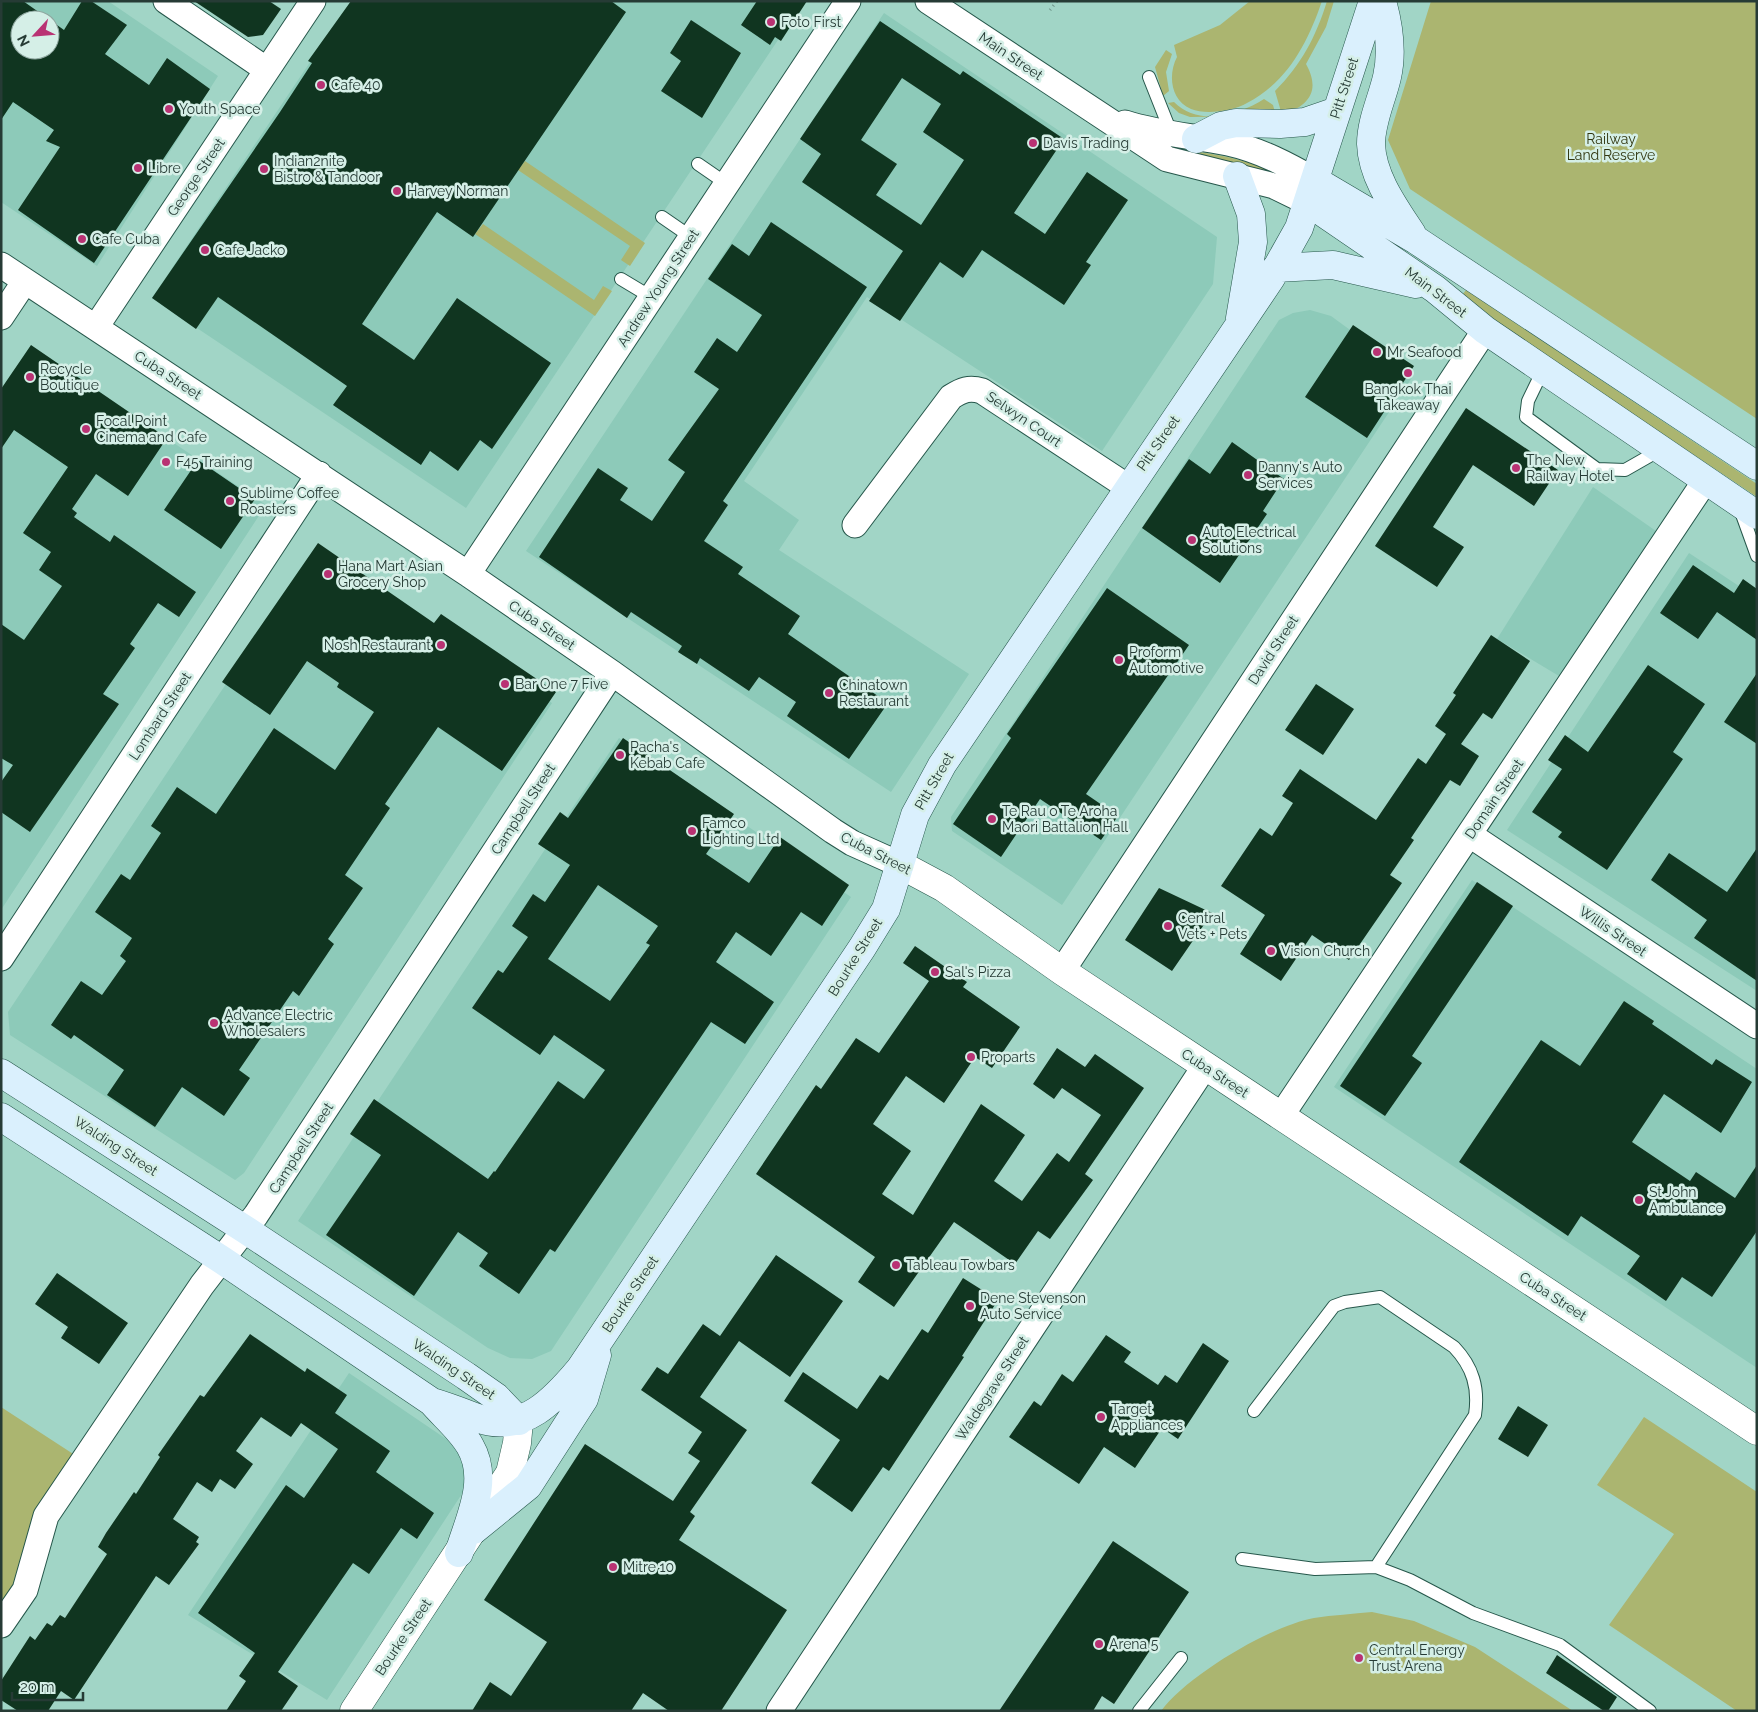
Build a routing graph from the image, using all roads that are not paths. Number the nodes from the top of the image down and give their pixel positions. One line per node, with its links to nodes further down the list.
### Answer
1 (166, 1): 7 (street)
2 (313, 1): 7 (street, George Street)
3 (848, 1): 14 (street, Andrew Young Street)
4 (928, 1): 10 (street, Main Street)
5 (1374, 1): 9 (main road, Pitt Street)
6 (1382, 1): 18 (main road)
7 (267, 70): 26 (street, George Street)
8 (1149, 77): 11 (lane)
9 (1337, 110): 11 (main road); 15 (main road, Pitt Street)
10 (1094, 112): 11 (street, Main Street); 13 (street, Main Street)
11 (1184, 137): 15 (street, Main Street)
12 (698, 164): 14 (lane)
13 (1237, 176): 15 (street, Main Street); 27 (main road)
14 (727, 184): 17 (street, Andrew Young Street)
15 (1312, 192): 18 (main road, Main Street); 20 (main road, Pitt Street); 23 (main road, Main Street)
16 (662, 217): 17 (lane)
17 (691, 237): 24 (street, Andrew Young Street)
18 (1416, 240): 31 (main road, Main Street)
19 (1, 265): 22 (street, Cuba Street)
20 (1276, 268): 23 (main road); 27 (main road, Pitt Street)
21 (621, 279): 24 (lane)
22 (25, 281): 25 (street); 26 (street, Cuba Street)
23 (1435, 289): 28 (main road, Main Street)
24 (651, 297): 38 (street, Andrew Young Street)
25 (1, 317)
26 (96, 327): 32 (street, Cuba Street)
27 (1238, 329): 34 (main road, Pitt Street)
28 (1485, 330): 29 (main road, Main Street); 43 (street, David Street)
29 (1544, 370): 30 (main road, Main Street); 30 (lane)
30 (1660, 450): 33 (main road, Main Street)
31 (1757, 466)
32 (319, 474): 38 (street, Cuba Street); 42 (street, Lombard Street)
33 (1705, 481): 35 (main road, Main Street); 40 (street, Domain Street)
34 (1128, 488): 36 (street, Selwyn Court); 41 (main road, Pitt Street)
35 (1747, 509): 37 (lane)
36 (854, 525)
37 (1757, 556)
38 (468, 574): 39 (street, Cuba Street)
39 (612, 673): 41 (street, Cuba Street); 49 (street, Campbell Street)
40 (1470, 835): 44 (street, Willis Street); 47 (street, Domain Street)
41 (901, 865): 43 (street, Cuba Street); 51 (main road, Bourke Street)
42 (1, 958)
43 (1062, 971): 45 (street, Cuba Street)
44 (1757, 1026)
45 (1205, 1066): 47 (street, Cuba Street); 63 (street, Waldegrave Street)
46 (1, 1073): 49 (main road, Walding Street)
47 (1281, 1116): 55 (street, Cuba Street)
48 (1, 1117): 50 (main road, Walding Street)
49 (246, 1230): 50 (street, Campbell Street); 54 (main road, Walding Street)
50 (222, 1260): 52 (main road, Walding Street); 60 (street, Campbell Street)
51 (603, 1334): 54 (main road, Bourke Street); 56 (main road)
52 (432, 1402): 54 (main road, Walding Street); 57 (main road)
53 (1254, 1411): 59 (lane)
54 (519, 1420): 56 (street, Bourke Street)
55 (1757, 1431)
56 (474, 1530): 57 (street, Bourke Street)
57 (459, 1553): 62 (street, Bourke Street)
58 (1242, 1559): 59 (lane)
59 (1376, 1567): 65 (lane)
60 (1, 1625)
61 (1181, 1658): 64 (lane)
62 (354, 1711)
63 (779, 1711)
64 (1139, 1711)
65 (1650, 1711)

